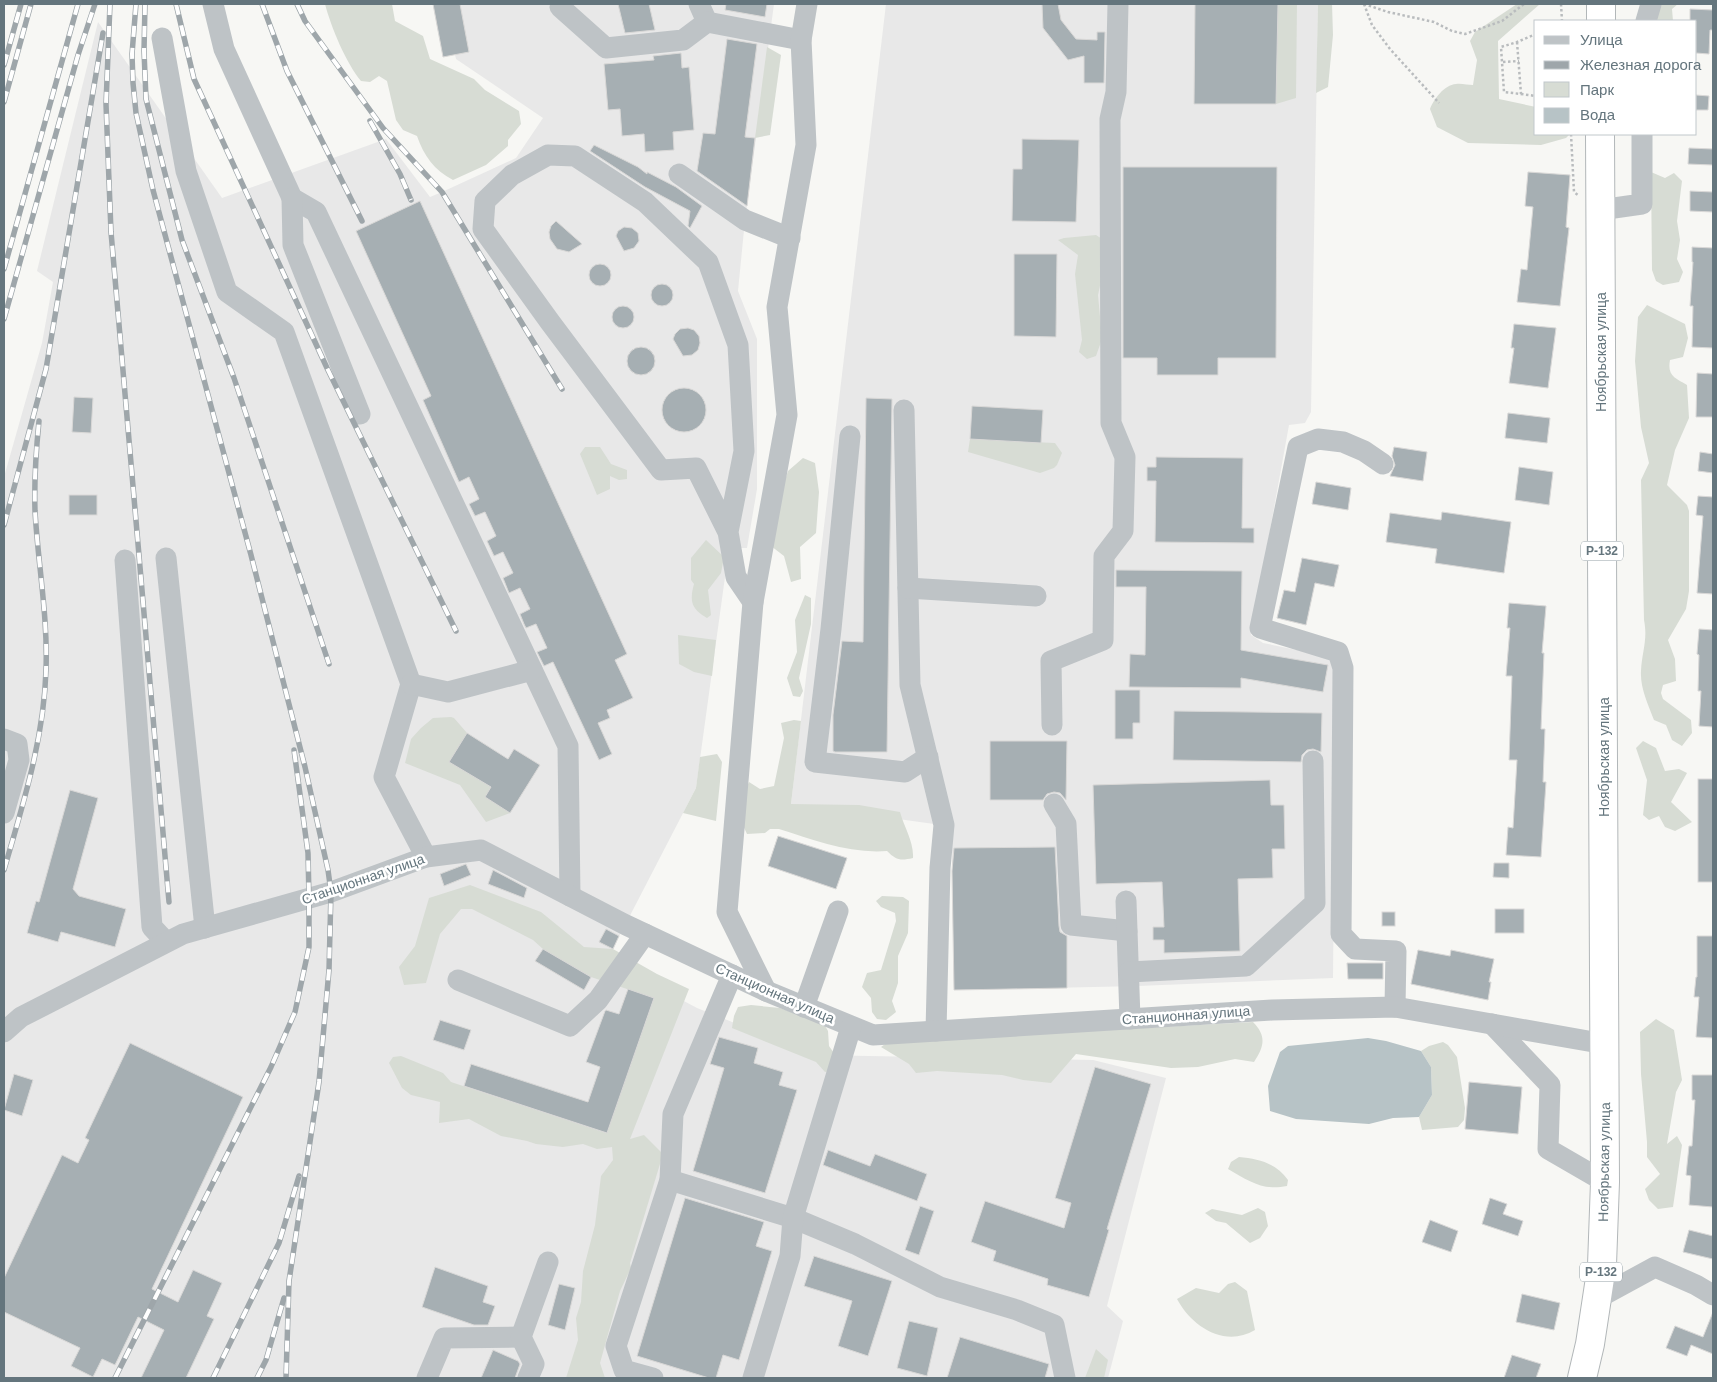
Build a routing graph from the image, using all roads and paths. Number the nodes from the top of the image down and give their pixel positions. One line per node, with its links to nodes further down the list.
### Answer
1 (213, 4): 26 (street)
2 (807, 4): 16 (street)
3 (1118, 4): 41 (street)
4 (1364, 4): 5 (path); 22 (path)
5 (1524, 4)
6 (1561, 4): 11 (path)
7 (1601, 4): 12 (highway)
8 (1651, 4): 13 (street)
9 (560, 7): 10 (street)
10 (703, 13): 16 (street)
11 (1562, 20)
12 (1601, 20)
13 (1646, 20)
14 (1534, 35): 17 (path)
15 (162, 38): 40 (street)
16 (801, 40): 28 (street)
17 (1517, 42): 18 (path); 19 (path)
18 (1518, 61): 19 (path); 20 (path)
19 (1502, 62): 20 (path)
20 (1521, 94): 21 (path)
21 (1534, 96)
22 (1439, 103)
23 (1600, 135): 27 (highway, Ноябрьская улица / Р-132)
24 (1642, 135): 27 (street)
25 (679, 174): 28 (street)
26 (292, 198): 30 (street); 39 (street)
27 (1600, 210): 66 (highway, Ноябрьская улица / Р-132)
28 (790, 238): 38 (street)
29 (904, 410): 36 (street)
30 (360, 414)
31 (850, 436): 43 (street)
32 (1383, 464): 60 (street)
33 (728, 532): 33 (street); 38 (street)
34 (166, 558): 51 (street)
35 (125, 560): 54 (street)
36 (908, 588): 37 (street); 43 (street)
37 (1036, 596)
38 (753, 602): 58 (street)
39 (532, 670): 40 (street); 48 (street)
40 (411, 684): 47 (street)
41 (1052, 725)
42 (4, 739): 46 (street)
43 (928, 757): 64 (street)
44 (1314, 761): 55 (street)
45 (1054, 804): 52 (street)
46 (4, 813)
47 (426, 857): 48 (street, Станционная улица); 51 (street, Станционная улица)
48 (570, 896): 53 (street, Станционная улица)
49 (1126, 901): 52 (street)
50 (838, 911): 59 (street)
51 (205, 928): 54 (street, Станционная улица)
52 (1127, 931): 55 (street)
53 (645, 934): 56 (street, Станционная улица); 57 (street)
54 (166, 942): 65 (street, Станционная улица)
55 (1128, 972): 61 (street)
56 (732, 975): 58 (street, Станционная улица); 67 (street)
57 (458, 980)
58 (766, 991): 59 (street, Станционная улица)
59 (804, 1007): 63 (street, Станционная улица)
60 (1395, 1007): 61 (street, Станционная улица); 62 (street, Станционная улица)
61 (1130, 1019): 64 (street, Станционная улица)
62 (1492, 1024): 66 (street, Станционная улица); 68 (street)
63 (851, 1027): 64 (street, Станционная улица); 69 (street)
64 (936, 1031)
65 (4, 1032)
66 (1605, 1044): 68 (highway, Ноябрьская улица / Р-132)
67 (670, 1180): 69 (street); 76 (street)
68 (1605, 1182): 72 (highway, Ноябрьская улица / Р-132)
69 (793, 1218): 77 (street); 78 (street)
70 (548, 1262): 73 (street)
71 (1713, 1295): 72 (street)
72 (1598, 1298): 79 (highway, Ноябрьская улица / Р-132)
73 (521, 1337): 74 (street); 75 (street)
74 (427, 1378)
75 (528, 1378)
76 (653, 1378)
77 (752, 1378)
78 (1065, 1378)
79 (1582, 1378)

